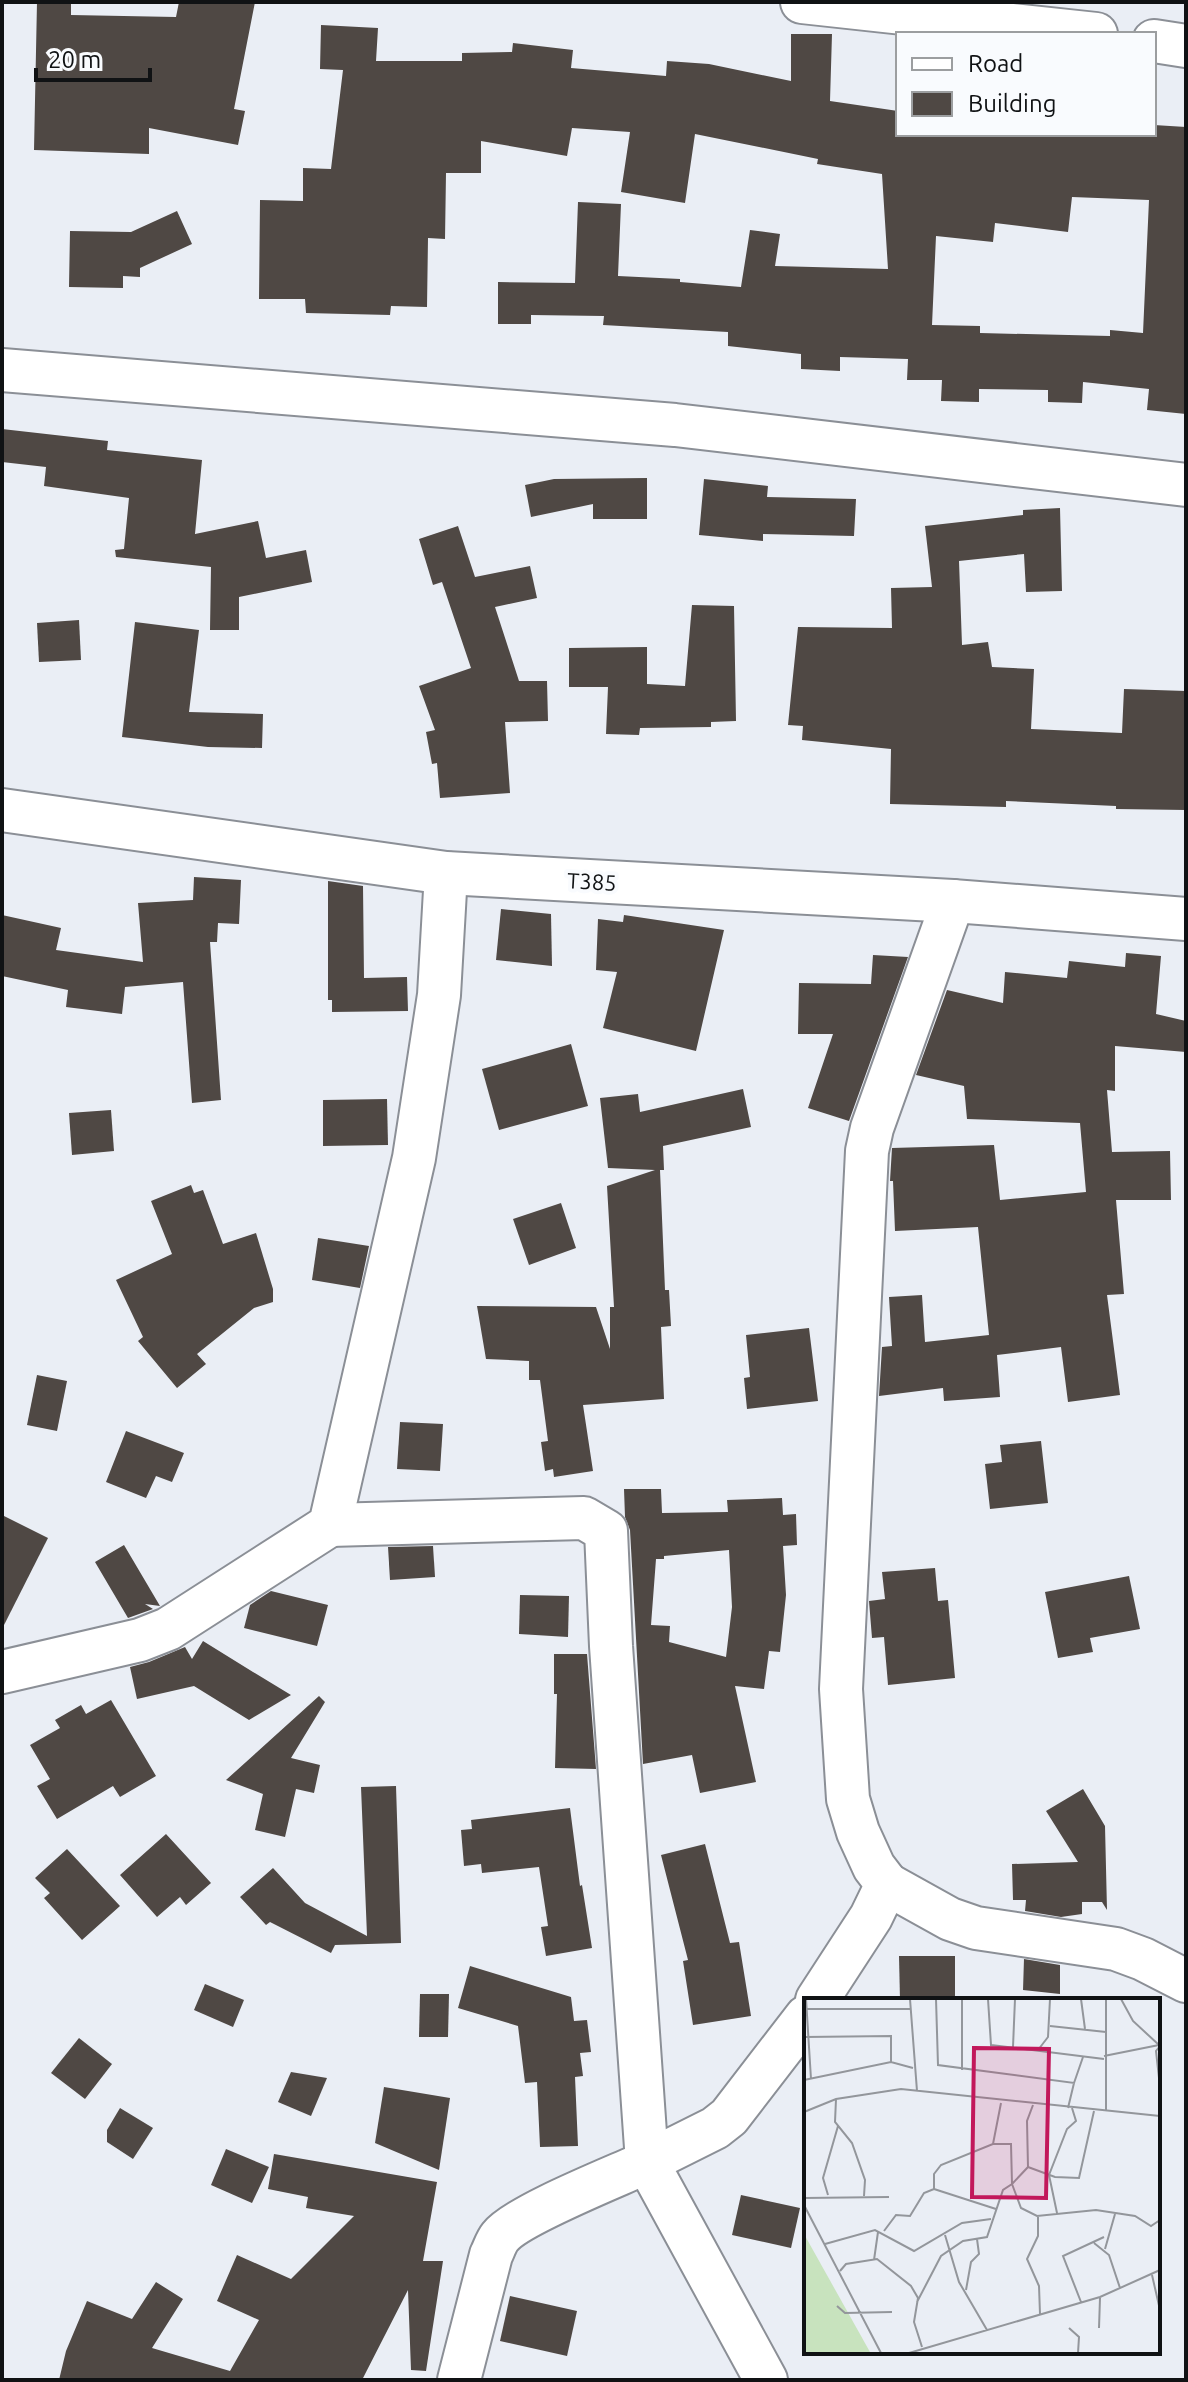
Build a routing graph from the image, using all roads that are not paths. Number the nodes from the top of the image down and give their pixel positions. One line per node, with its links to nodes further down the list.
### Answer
1 (802, 2): 2 (street)
2 (1024, 13): 3 (street)
3 (1089, 32)
4 (1156, 41): 5 (street)
5 (1186, 46)
6 (2, 370): 7 (street)
7 (1186, 485)
8 (2, 810): 9 (street, T385 / T385)
9 (446, 873): 10 (street, T385 / T385); 12 (street)
10 (953, 901): 11 (street, T385 / T385); 14 (street)
11 (1186, 919)
12 (330, 1525): 13 (street); 18 (street)
13 (2, 1672)
14 (887, 1884): 15 (street); 16 (street)
15 (1186, 1981)
16 (818, 1998)
17 (804, 2020): 18 (street)
18 (647, 2162): 19 (street); 20 (street)
19 (459, 2380)
20 (766, 2380)

